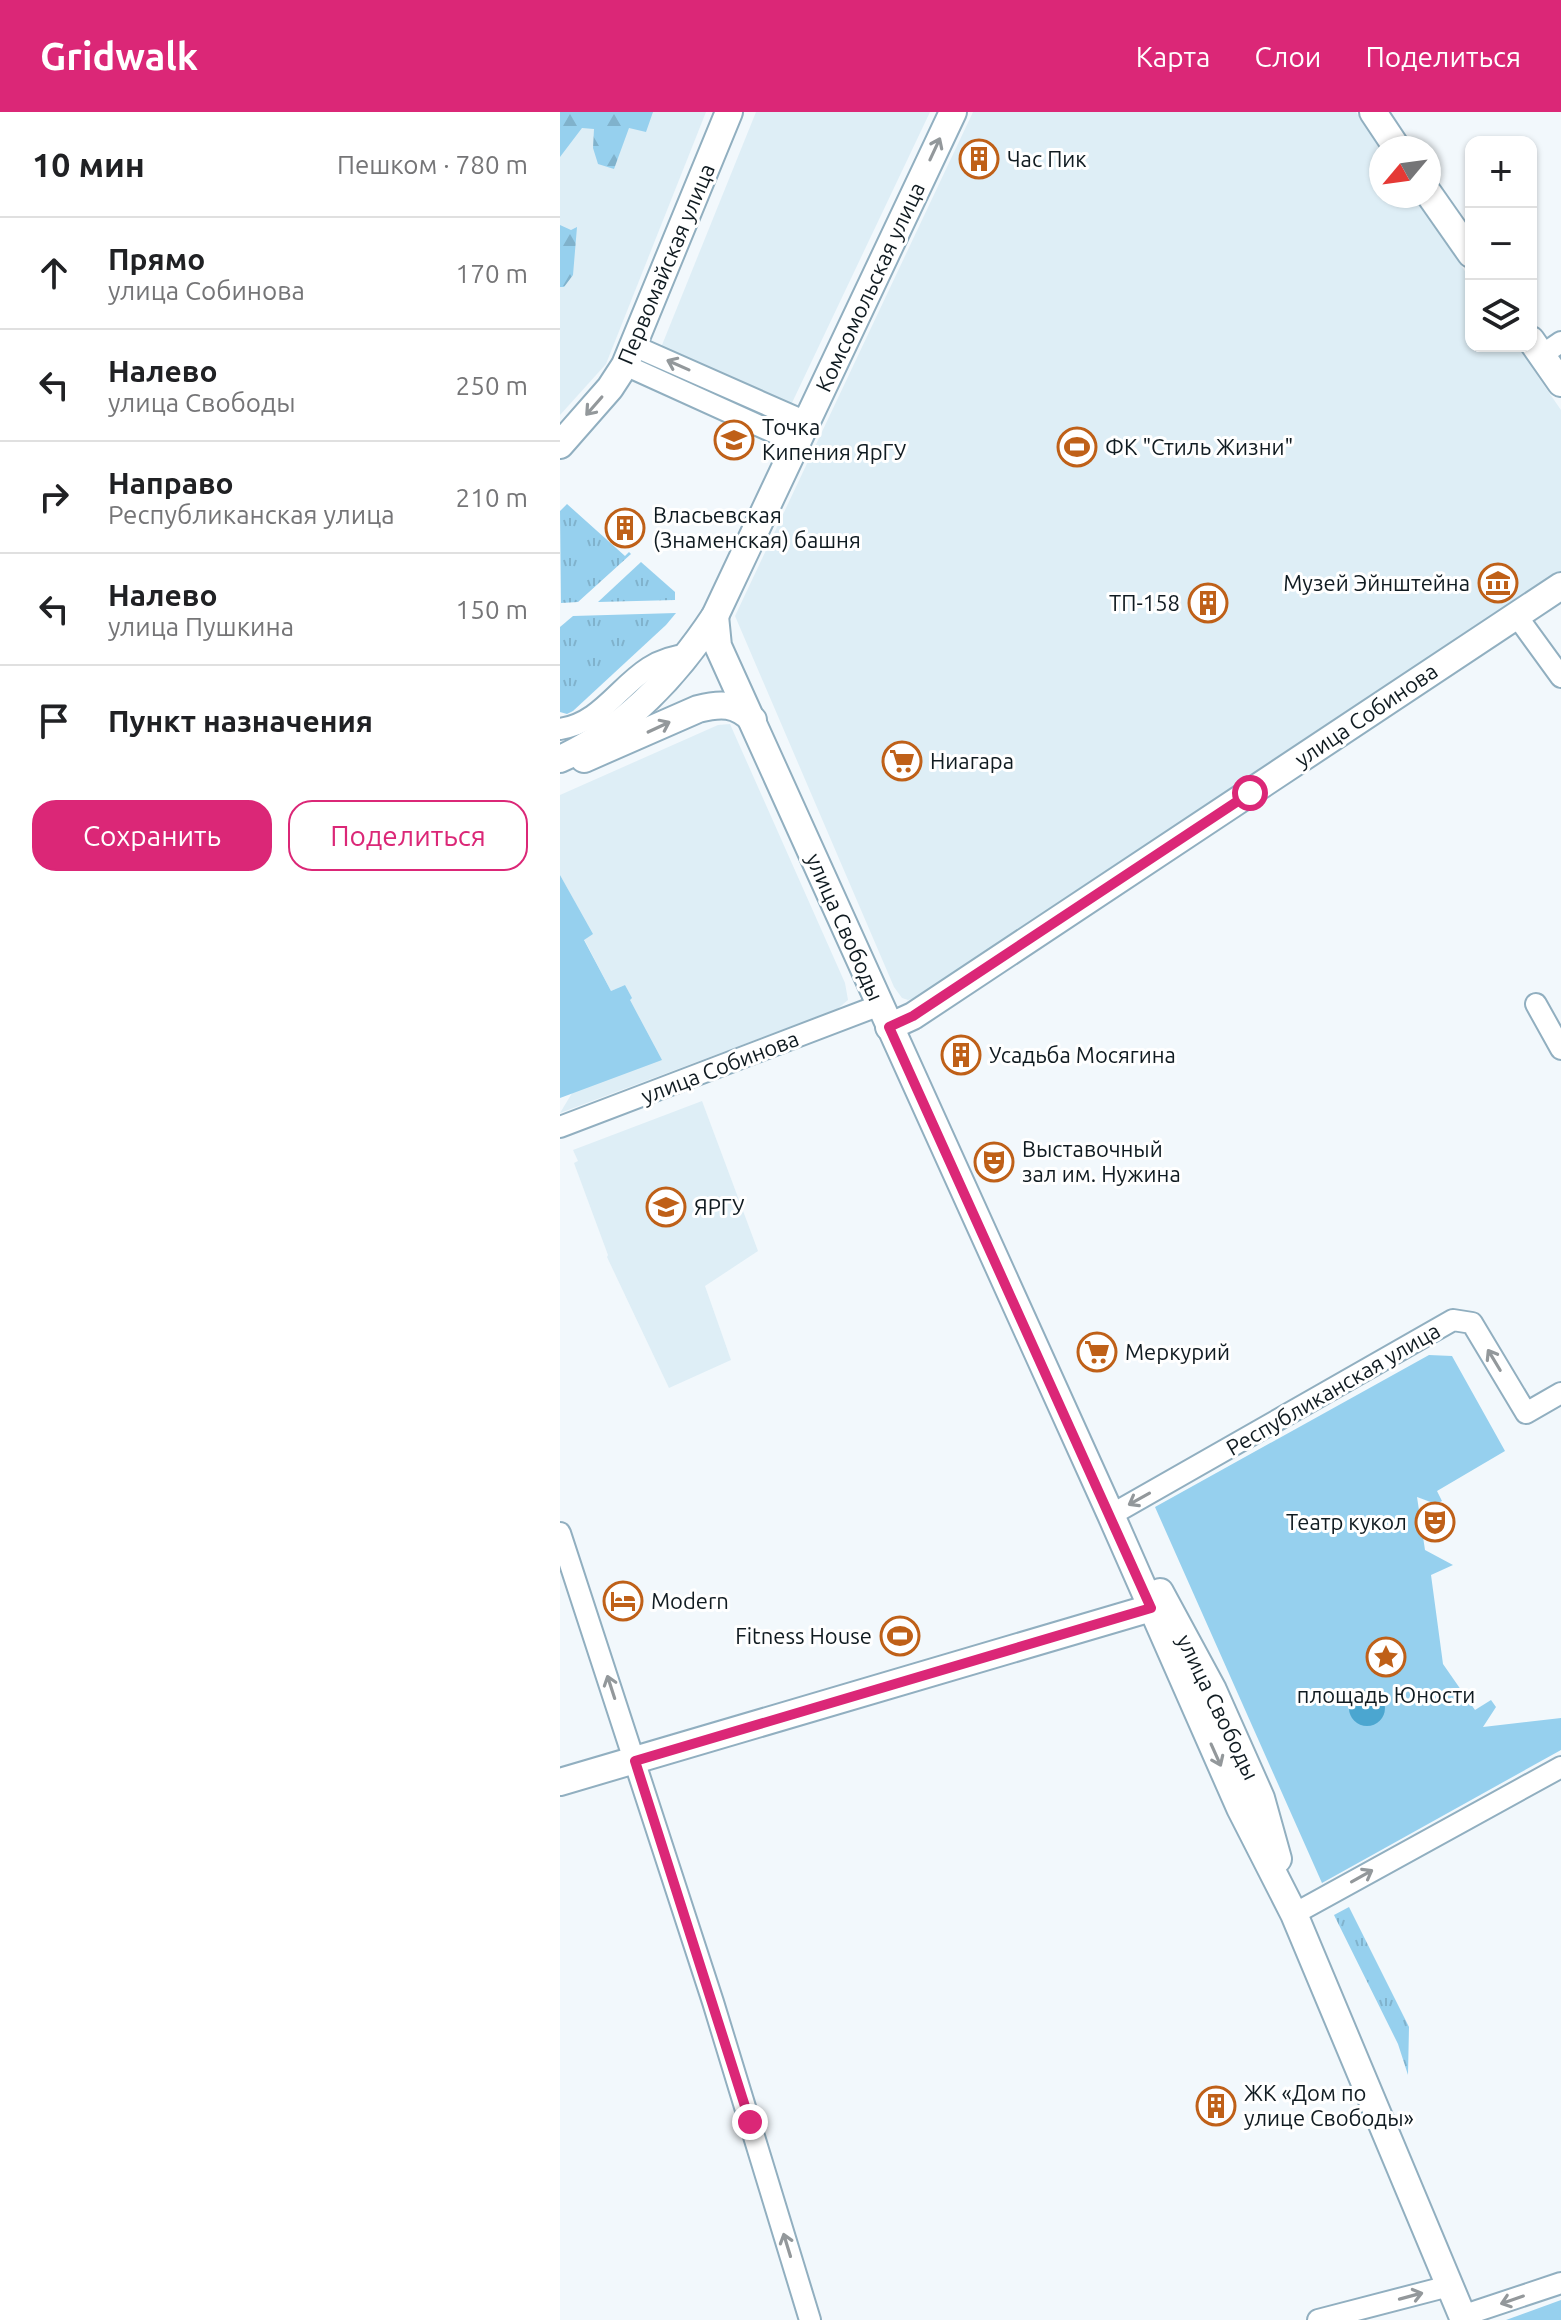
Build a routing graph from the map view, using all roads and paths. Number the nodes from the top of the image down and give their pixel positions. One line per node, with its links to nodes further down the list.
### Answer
1 (729, 112): 8 (main road, Первомайская улица)
2 (953, 112): 10 (main road, Комсомольская улица, one-way to 2)
3 (1373, 112): 4 (main road)
4 (1389, 136)
5 (1439, 208): 6 (main road)
6 (1465, 245)
7 (1545, 346): 9 (main road)
8 (630, 356): 10 (street, one-way to 8); 11 (main road, Первомайская улица, one-way to 11)
9 (1561, 383)
10 (802, 433): 14 (main road, Комсомольская улица)
11 (560, 445)
12 (1561, 586): 13 (main road, улица Собинова)
13 (1516, 615): 16 (street); 22 (main road, улица Собинова)
14 (715, 616): 15 (main road, Комсомольская улица); 17 (main road, улица Свободы)
15 (688, 655): 17 (main road, улица Свободы); 19 (street); 20 (main road, Комсомольская улица)
16 (1561, 677)
17 (738, 689): 18 (main road, улица Свободы)
18 (753, 720): 20 (main road, Комсомольская улица, one-way to 18); 22 (main road, улица Свободы)
19 (560, 729)
20 (560, 762)
21 (1536, 1004): 23 (street)
22 (885, 1016): 24 (street, улица Собинова); 26 (main road, улица Свободы)
23 (1561, 1049)
24 (560, 1127)
25 (1561, 1393): 26 (street, Республиканская улица, one-way to 26)
26 (1111, 1515): 28 (main road, улица Свободы)
27 (560, 1533): 29 (street, one-way to 27)
28 (1154, 1598): 29 (main road); 32 (main road, улица Свободы, one-way to 32); 32 (main road, улица Свободы)
29 (635, 1761): 31 (main road); 37 (street, one-way to 29)
30 (1561, 1767): 33 (street, one-way to 30)
31 (560, 1782)
32 (1250, 1803): 33 (main road, улица Свободы)
33 (1294, 1914): 35 (main road, улица Свободы)
34 (1561, 2283): 36 (street, one-way to 36)
35 (1449, 2286): 36 (main road, улица Свободы); 38 (street, one-way to 35)
36 (1463, 2318)
37 (810, 2320)
38 (1318, 2320)

